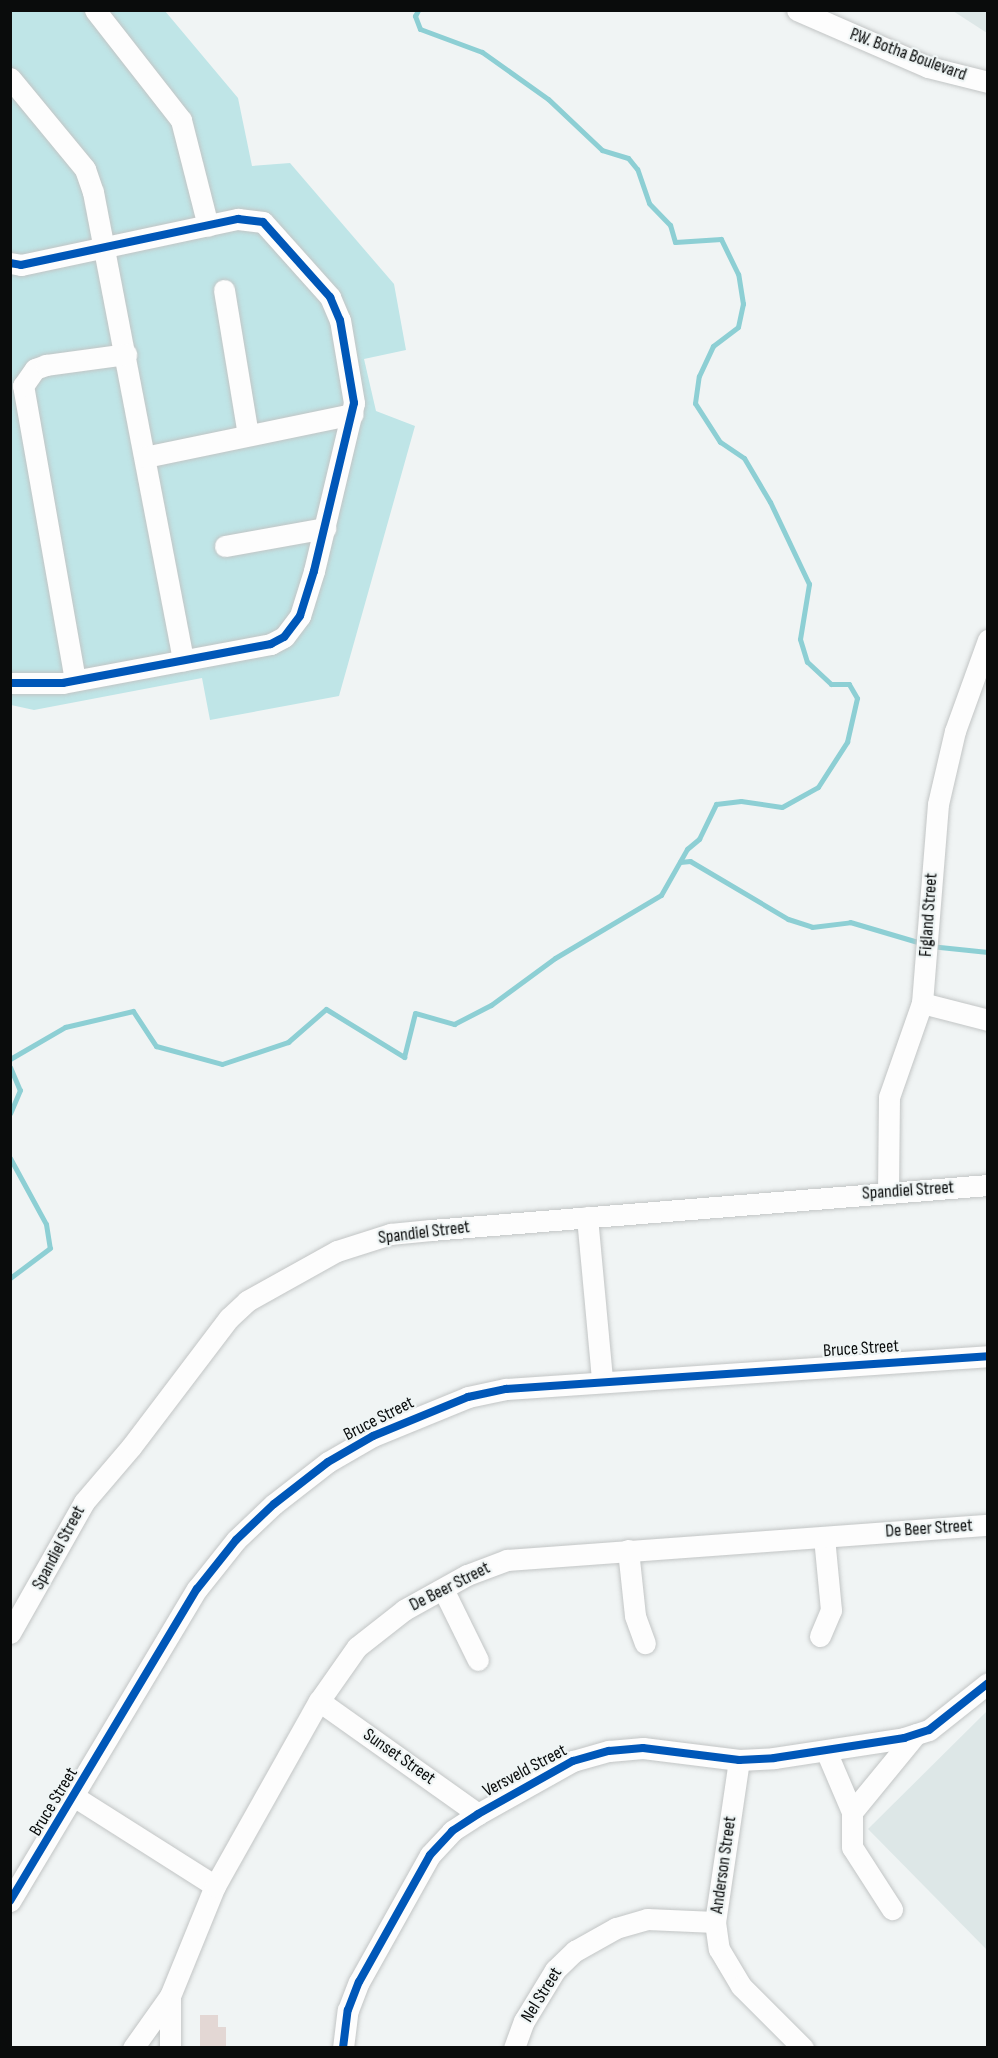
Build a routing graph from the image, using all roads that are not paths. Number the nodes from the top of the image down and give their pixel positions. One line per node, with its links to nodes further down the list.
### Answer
1 (95, 10): 5 (street)
2 (797, 10): 4 (street, P.W. Botha Boulevard)
3 (10, 78): 6 (street)
4 (987, 82)
5 (208, 226): 6 (street); 10 (street)
6 (107, 247): 7 (street); 9 (street)
7 (10, 263)
8 (224, 290): 11 (street)
9 (126, 354): 12 (street); 17 (street)
10 (352, 414): 11 (street); 13 (street)
11 (248, 435): 12 (street)
12 (145, 457): 16 (street)
13 (325, 528): 14 (street); 16 (street)
14 (225, 546)
15 (987, 640): 19 (street, Figland Street)
16 (183, 660): 17 (street)
17 (75, 680): 18 (street)
18 (10, 683)
19 (922, 1003): 20 (street); 22 (street, Figland Street)
20 (987, 1020)
21 (987, 1185): 22 (street, Spandiel Street)
22 (888, 1192): 23 (street, Spandiel Street)
23 (587, 1216): 25 (street); 30 (street, Spandiel Street)
24 (987, 1356): 25 (street, Bruce Street)
25 (602, 1380): 39 (street, Bruce Street)
26 (987, 1525): 27 (street, De Beer Street)
27 (824, 1536): 28 (street, De Beer Street); 31 (street)
28 (628, 1550): 29 (street, De Beer Street); 32 (street)
29 (443, 1589): 33 (street); 35 (street, De Beer Street)
30 (10, 1633)
31 (819, 1636)
32 (645, 1643)
33 (478, 1660)
34 (987, 1683): 36 (street, Versveld Street)
35 (319, 1701): 41 (street, Sunset Street); 42 (street, De Beer Street)
36 (915, 1734): 37 (street, Versveld Street); 40 (street)
37 (826, 1751): 38 (street, Versveld Street); 40 (street)
38 (739, 1760): 41 (street, Versveld Street); 45 (street, Anderson Street)
39 (75, 1797): 42 (street); 43 (street, Bruce Street)
40 (852, 1812): 44 (street)
41 (478, 1814): 50 (street, Versveld Street)
42 (215, 1886): 46 (street, De Beer Street)
43 (10, 1901)
44 (891, 1909)
45 (715, 1922): 47 (street, Anderson Street); 51 (street, Nel Street)
46 (170, 1996): 48 (street); 49 (street)
47 (792, 2044)
48 (133, 2048)
49 (170, 2048)
50 (343, 2048)
51 (514, 2048)

